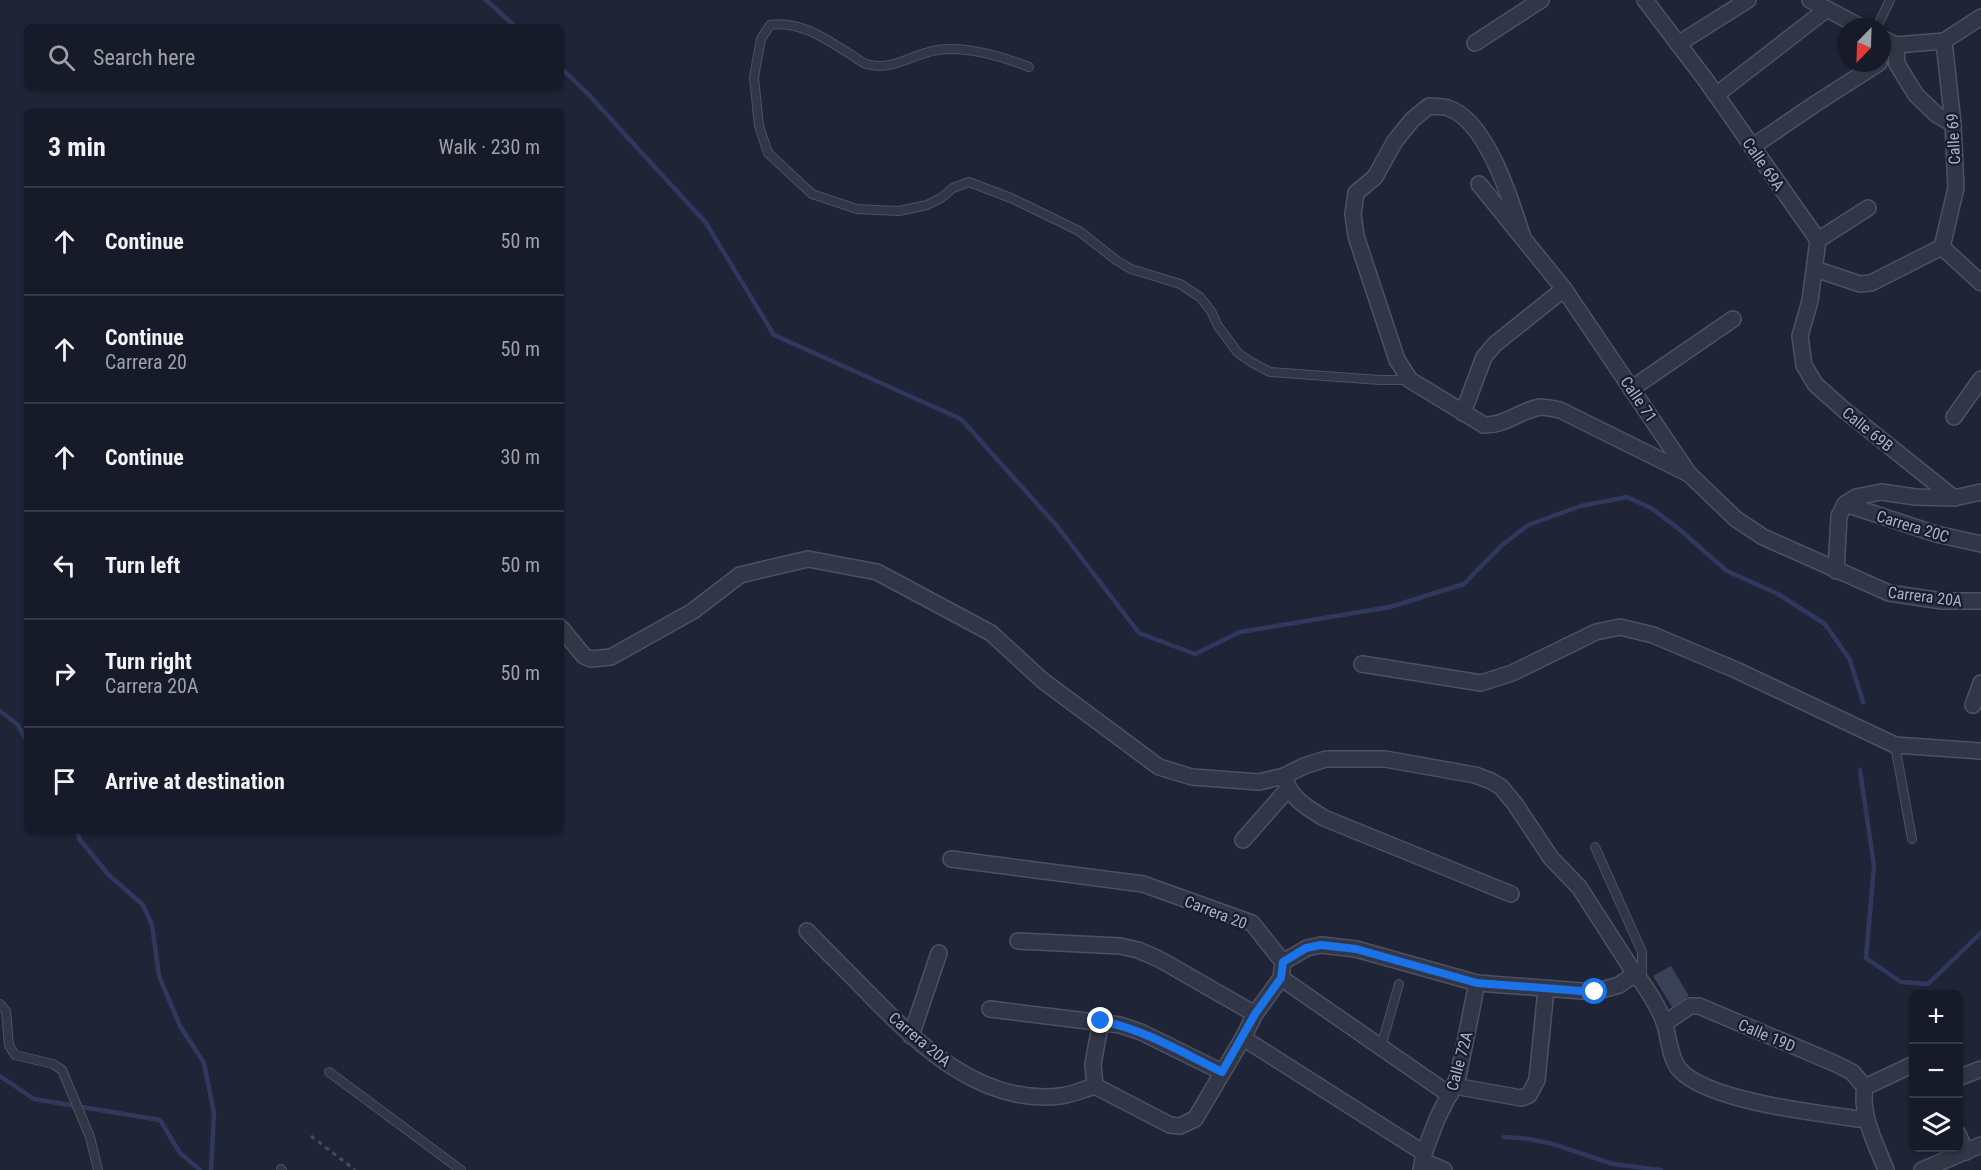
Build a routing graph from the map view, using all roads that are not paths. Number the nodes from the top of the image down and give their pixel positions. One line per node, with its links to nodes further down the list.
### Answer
1 (1541, 0): 11 (street)
2 (1645, 0): 12 (street, Calle 69A)
3 (1748, 0): 12 (street)
4 (1810, 0): 6 (street)
5 (1890, 0): 9 (lane)
6 (1827, 9): 8 (street); 16 (street)
7 (1981, 17): 10 (street)
8 (1844, 18)
9 (1881, 18)
10 (1944, 41): 13 (street); 17 (street, Calle 69)
11 (1475, 43)
12 (1678, 44): 16 (street, Calle 69A)
13 (1891, 45): 17 (street)
14 (1029, 67): 29 (lane)
15 (1865, 72): 18 (street)
16 (1716, 95): 18 (street, Calle 69A)
17 (1953, 124): 23 (street, Calle 69)
18 (1752, 147): 22 (street, Calle 69A)
19 (1479, 184): 21 (street, Calle 71)
20 (1868, 208): 22 (street)
21 (1523, 238): 26 (street, Calle 71); 29 (street)
22 (1818, 240): 24 (street)
23 (1942, 247): 24 (street); 25 (street)
24 (1815, 269): 35 (street, Calle 69B)
25 (1981, 283)
26 (1564, 289): 30 (street, Calle 71); 31 (street)
27 (1733, 320): 30 (street)
28 (1981, 379): 32 (street)
29 (1410, 380): 31 (street)
30 (1631, 389): 33 (street, Calle 71)
31 (1463, 413): 33 (street)
32 (1954, 417)
33 (1689, 474): 38 (street, Calle 71)
34 (1981, 492): 35 (street)
35 (1954, 498): 36 (street)
36 (1845, 504): 37 (street, Carrera 20C); 38 (street)
37 (1981, 544)
38 (1836, 572): 39 (street, Carrera 20A)
39 (1981, 600)
40 (564, 632): 46 (street)
41 (1362, 664): 44 (street)
42 (1981, 682): 43 (street)
43 (1973, 705)
44 (1895, 745): 45 (street); 47 (lane)
45 (1981, 751)
46 (1286, 783): 48 (street); 51 (street); 57 (street)
47 (1912, 839)
48 (1243, 840)
49 (1595, 847): 57 (lane)
50 (951, 859): 55 (street, Carrera 20)
51 (1511, 894)
52 (807, 931): 66 (street, Carrera 20A)
53 (1018, 941): 63 (street)
54 (939, 953): 66 (street)
55 (1283, 962): 56 (street); 58 (street)
56 (1281, 978): 63 (street); 68 (street)
57 (1639, 979): 60 (street); 65 (street)
58 (1477, 983): 60 (street); 76 (street, Calle 72A)
59 (1399, 984): 68 (lane)
60 (1546, 989): 76 (street)
61 (0, 1004): 82 (lane)
62 (990, 1009): 64 (street)
63 (1255, 1014): 67 (street)
64 (1101, 1021): 72 (street); 74 (street)
65 (1665, 1023): 75 (street, Calle 19D); 77 (street)
66 (911, 1036): 74 (street, Carrera 20A)
67 (1243, 1038): 72 (street); 81 (street)
68 (1381, 1047): 76 (street)
69 (1909, 1066): 75 (street)
70 (1981, 1069): 73 (street)
71 (329, 1072): 83 (lane)
72 (1222, 1072): 74 (street)
73 (1963, 1076)
74 (1095, 1086)
75 (1865, 1087): 77 (street)
76 (1452, 1090): 81 (street, Calle 72A)
77 (1867, 1120): 85 (street)
78 (1963, 1144): 80 (street)
79 (1981, 1145): 80 (street)
80 (1966, 1152): 86 (street)
81 (1423, 1161): 84 (street)
82 (98, 1170)
83 (461, 1170)
84 (1444, 1170)
85 (1886, 1170)
86 (1922, 1170)

